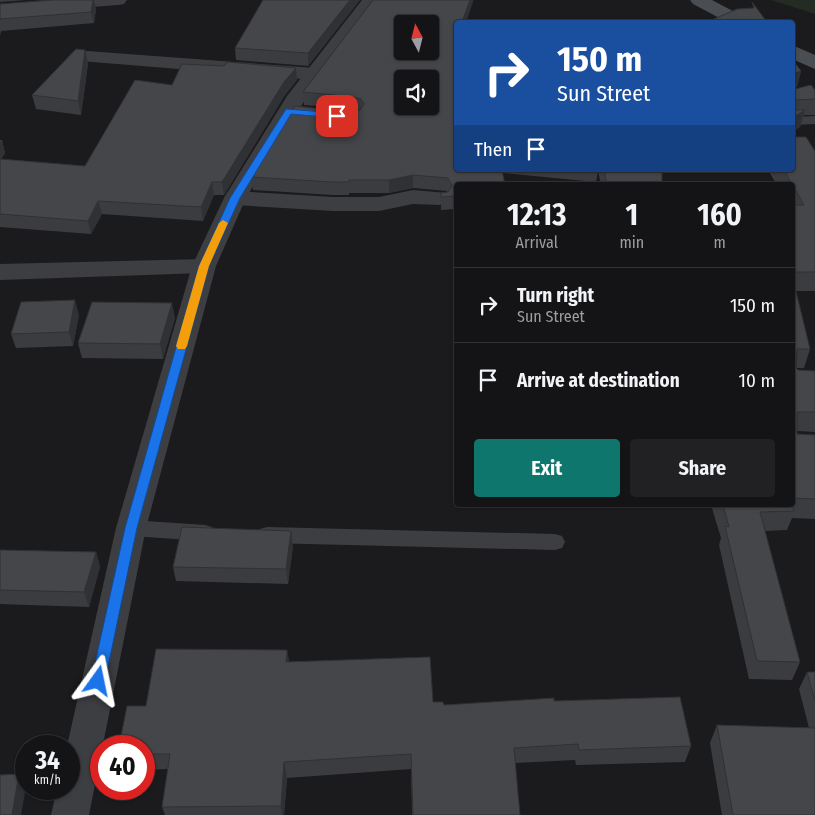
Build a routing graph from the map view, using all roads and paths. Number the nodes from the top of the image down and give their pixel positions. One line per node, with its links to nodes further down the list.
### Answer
1 (118, 0): 4 (street)
2 (371, 0): 7 (street)
3 (700, 0): 5 (main road)
4 (0, 9)
5 (736, 20)
6 (87, 57): 7 (street)
7 (314, 74): 10 (street)
8 (815, 120): 9 (lane)
9 (795, 121)
10 (235, 198): 11 (street); 12 (street)
11 (439, 198)
12 (204, 266): 13 (street); 14 (street)
13 (0, 272)
14 (131, 528): 15 (lane); 16 (street)
15 (555, 542)
16 (70, 815)

